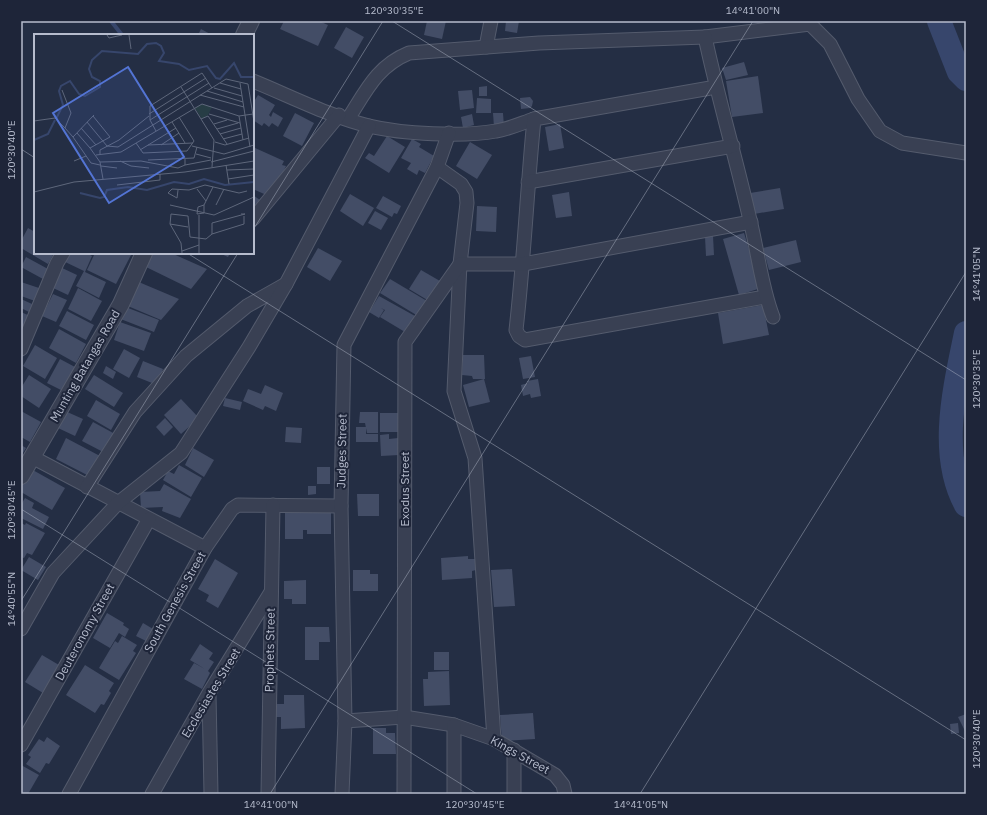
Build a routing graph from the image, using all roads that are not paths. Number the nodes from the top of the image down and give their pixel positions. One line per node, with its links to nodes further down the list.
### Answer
1 (251, 21): 5 (street)
2 (491, 21): 7 (street)
3 (824, 21): 4 (street)
4 (810, 24): 6 (street); 15 (street)
5 (244, 34)
6 (705, 36): 7 (street); 9 (street)
7 (486, 47): 10 (street)
8 (254, 81): 10 (street)
9 (716, 87): 11 (street); 14 (street)
10 (343, 117): 12 (street); 18 (street)
11 (534, 120): 13 (street); 17 (street)
12 (369, 126): 13 (street); 24 (street)
13 (449, 133): 16 (street, Judges Street)
14 (733, 146): 17 (street); 19 (street)
15 (966, 153)
16 (437, 167): 22 (street); 33 (street, Judges Street)
17 (528, 182): 23 (street)
18 (254, 218)
19 (751, 222): 23 (street); 25 (street)
20 (62, 254): 27 (street)
21 (144, 254): 28 (street, Munting Batangas Road)
22 (460, 264): 23 (street); 39 (street, Exodus Street); 42 (street)
23 (523, 264): 25 (street)
24 (286, 284): 30 (street); 31 (street)
25 (765, 297): 26 (street)
26 (773, 317)
27 (21, 349)
28 (32, 457): 29 (street, Munting Batangas Road); 30 (street)
29 (21, 476)
30 (87, 487): 31 (street)
31 (118, 503): 34 (street); 37 (street)
32 (273, 505): 33 (street, South Genesis Street); 35 (street, South Genesis Street); 36 (street, Prophets Street)
33 (341, 506): 40 (street, Judges Street)
34 (149, 519): 35 (street); 43 (street, Deuteronomy Street)
35 (205, 548): 45 (street, South Genesis Street)
36 (271, 592): 38 (street, Ecclesiastes Street); 48 (street, Prophets Street)
37 (21, 629)
38 (209, 693): 46 (street, Ecclesiastes Street); 47 (street)
39 (404, 717): 40 (street, Kings Street); 41 (street, Kings Street); 50 (street, Exodus Street)
40 (346, 721): 49 (street, Judges Street)
41 (454, 725): 42 (street, Kings Street); 51 (street)
42 (494, 739): 44 (street, Kings Street)
43 (21, 745)
44 (514, 750): 52 (street); 53 (street, Kings Street)
45 (69, 794)
46 (152, 794)
47 (211, 794)
48 (268, 794)
49 (342, 794)
50 (404, 794)
51 (454, 794)
52 (514, 794)
53 (565, 794)

